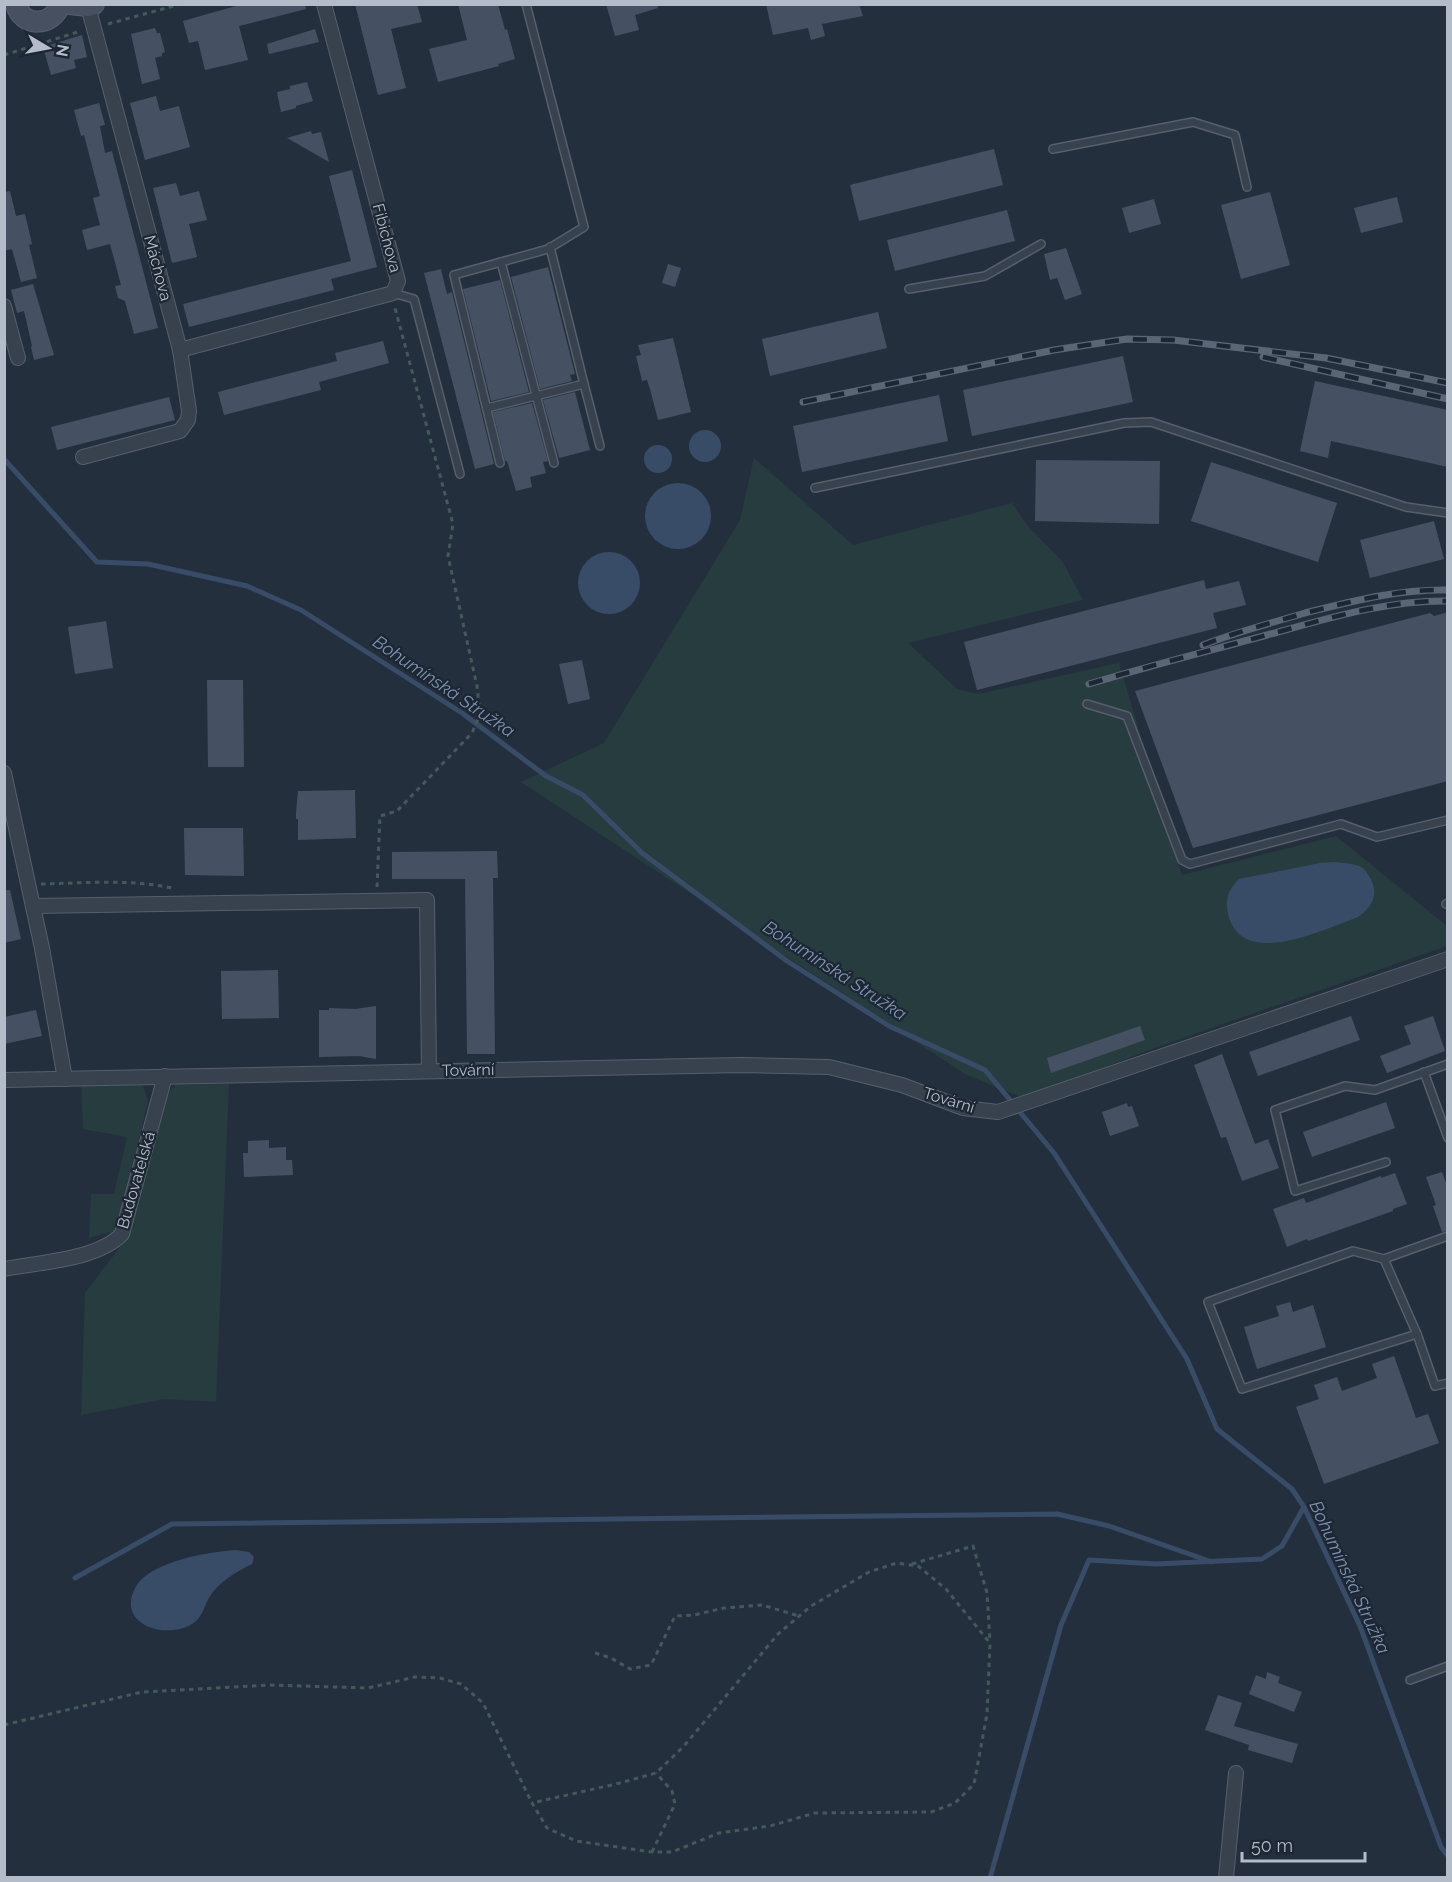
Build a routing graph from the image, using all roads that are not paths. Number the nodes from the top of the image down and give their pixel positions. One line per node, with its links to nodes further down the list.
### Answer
1 (60, 4): 5 (main road)
2 (324, 4): 12 (street, Fibichova)
3 (526, 4): 9 (lane)
4 (84, 5): 14 (street, Máchova)
5 (13, 11)
6 (1053, 149): 7 (lane)
7 (1247, 188)
8 (1041, 244): 11 (lane)
9 (550, 247): 10 (lane); 16 (lane)
10 (501, 262): 17 (lane); 18 (lane)
11 (909, 289)
12 (393, 293): 14 (street, Fibichova); 23 (lane)
13 (4, 306): 15 (street)
14 (180, 350): 20 (street, Máchova)
15 (18, 358)
16 (584, 384): 17 (lane); 19 (lane)
17 (536, 396): 18 (lane); 22 (lane)
18 (487, 408): 21 (lane)
19 (600, 446)
20 (83, 457)
21 (500, 463)
22 (554, 463)
23 (460, 474)
24 (815, 488): 25 (lane)
25 (1448, 513)
26 (1087, 704): 28 (lane)
27 (4, 773): 29 (street)
28 (1448, 820)
29 (33, 906): 32 (street, Tovární); 35 (street)
30 (1448, 959): 32 (street, Tovární)
31 (1448, 1064): 33 (lane)
32 (429, 1071): 34 (street, Tovární)
33 (1424, 1072): 37 (lane); 38 (lane)
34 (165, 1076): 35 (street, Tovární); 41 (street, Budovatelská)
35 (65, 1079): 36 (street, Tovární)
36 (4, 1080)
37 (1448, 1138)
38 (1386, 1162)
39 (1448, 1236): 40 (lane)
40 (1384, 1259): 42 (lane); 42 (lane)
41 (4, 1269)
42 (1417, 1334): 43 (lane)
43 (1448, 1383)
44 (1448, 1666): 45 (lane)
45 (1410, 1680)
46 (1236, 1773): 47 (street)
47 (1226, 1878)

